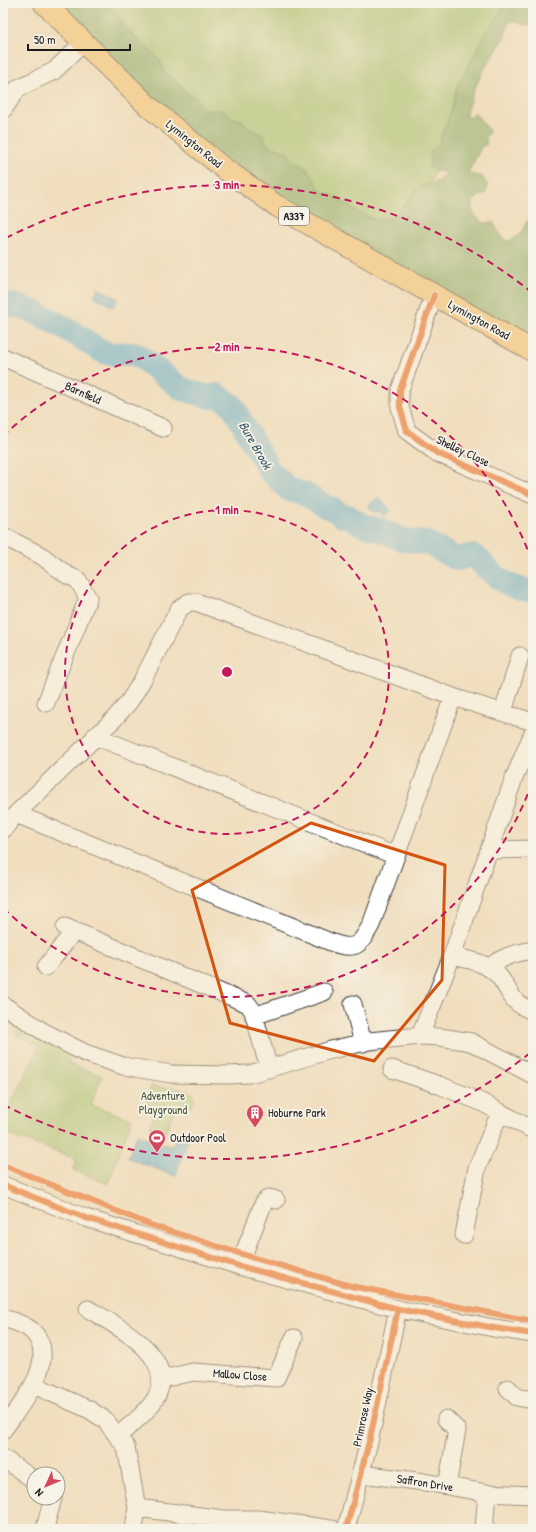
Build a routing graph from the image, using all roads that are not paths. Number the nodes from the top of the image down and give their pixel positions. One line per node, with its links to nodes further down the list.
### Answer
1 (44, 3): 2 (main road, Lymington Road / A337)
2 (83, 43): 3 (street); 4 (main road, Lymington Road / A337)
3 (3, 110)
4 (434, 295): 5 (main road, Lymington Road / A337); 8 (street, Shelley Close)
5 (533, 351)
6 (3, 357): 7 (street, Barnfield)
7 (163, 428)
8 (533, 495)
9 (3, 536): 12 (street)
10 (520, 656): 13 (street)
11 (453, 697): 13 (street); 16 (street); 21 (street)
12 (46, 703)
13 (503, 712): 14 (street)
14 (533, 722)
15 (533, 733): 20 (street)
16 (95, 736): 17 (street); 21 (street)
17 (16, 814): 18 (street); 21 (street)
18 (3, 830)
19 (533, 849): 20 (street)
20 (490, 850): 23 (street)
21 (396, 856)
22 (533, 950): 25 (street)
23 (452, 956): 25 (street); 31 (street)
24 (46, 967): 30 (street)
25 (489, 968): 29 (street)
26 (324, 992): 30 (street)
27 (353, 1004): 32 (street)
28 (5, 1010): 33 (street)
29 (533, 1011)
30 (254, 1016): 33 (street)
31 (420, 1036): 32 (street); 35 (street)
32 (363, 1043): 33 (street)
33 (269, 1069)
34 (392, 1069): 36 (street)
35 (533, 1075)
36 (500, 1112): 37 (street); 40 (street)
37 (533, 1130)
38 (3, 1185): 41 (street)
39 (276, 1200): 41 (street)
40 (464, 1235)
41 (239, 1266): 43 (street)
42 (88, 1309): 47 (street)
43 (398, 1309): 45 (street); 56 (street, Primrose Way)
44 (3, 1318): 48 (street)
45 (533, 1334)
46 (294, 1338): 47 (street, Mallow Close)
47 (162, 1379): 53 (street)
48 (34, 1385): 52 (street); 53 (street)
49 (508, 1388): 50 (street)
50 (533, 1400)
51 (446, 1419): 57 (street)
52 (3, 1430)
53 (118, 1436): 61 (street)
54 (3, 1458): 55 (street)
55 (26, 1474)
56 (362, 1474): 57 (street, Saffron Drive); 66 (street, Primrose Way)
57 (446, 1486): 58 (street, Saffron Drive)
58 (487, 1493): 59 (street, Saffron Drive); 67 (street)
59 (533, 1495)
60 (51, 1506): 62 (street)
61 (137, 1508): 63 (street); 64 (street)
62 (46, 1524)
63 (224, 1524): 65 (street)
64 (134, 1529)
65 (332, 1529)
66 (346, 1529)
67 (484, 1529)

